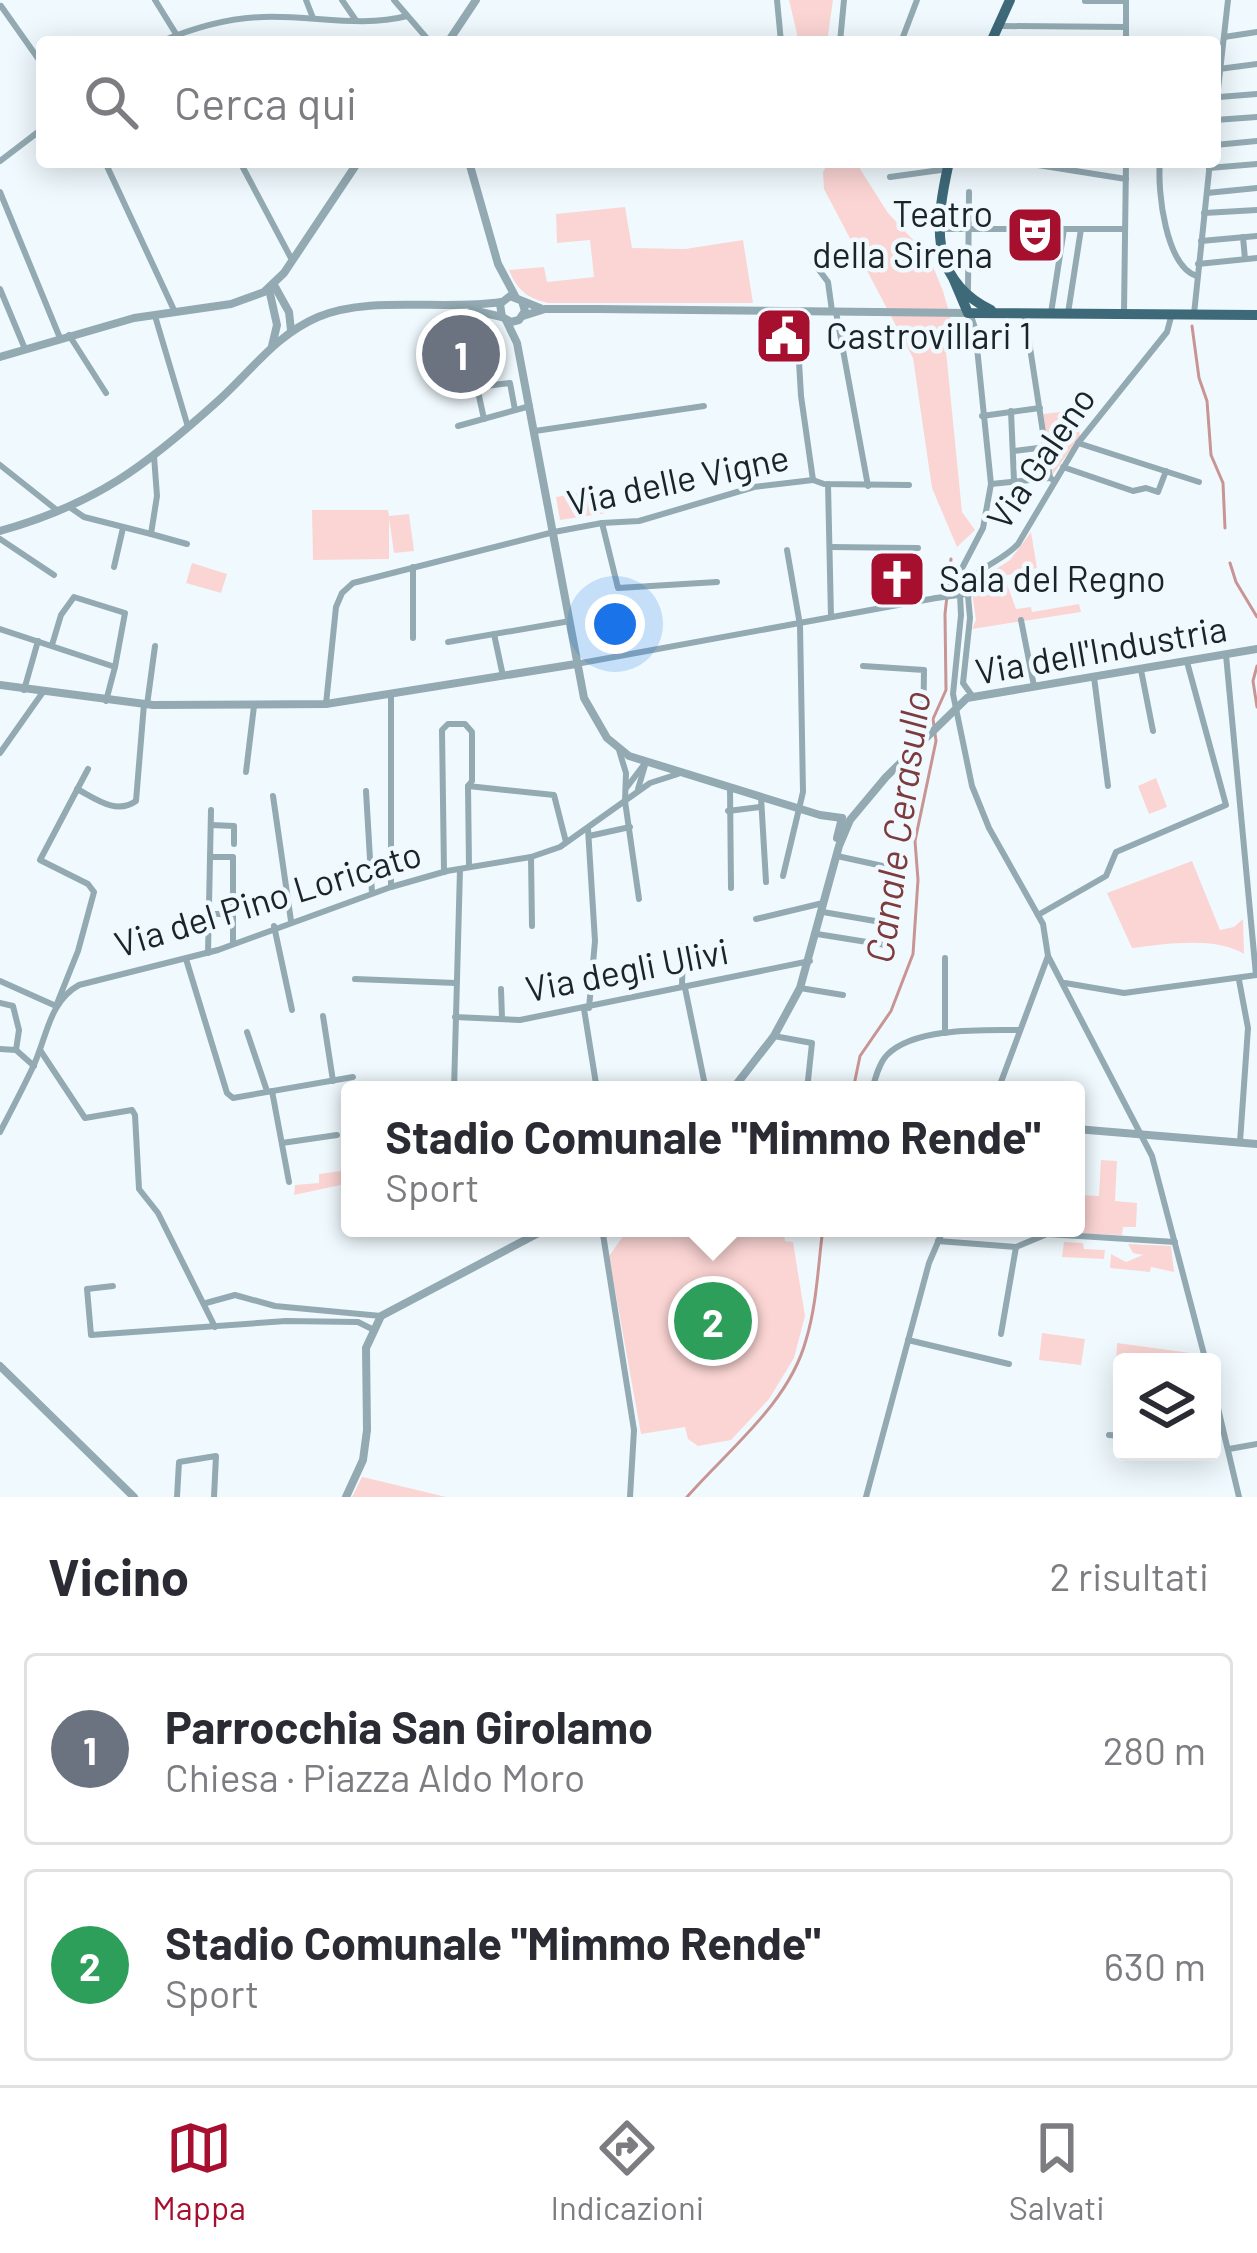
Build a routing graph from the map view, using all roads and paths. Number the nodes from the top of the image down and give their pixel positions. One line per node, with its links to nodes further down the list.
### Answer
1 (155, 0): 21 (street)
2 (306, 0): 15 (street)
3 (343, 0): 16 (street)
4 (394, 0): 14 (street)
5 (476, 0): 19 (street)
6 (776, 0): 26 (street)
7 (844, 0): 27 (street)
8 (917, 0): 28 (street)
9 (1010, 0): 17 (main road)
10 (1228, 0): 31 (street)
11 (1085, 1): 12 (street)
12 (1126, 1): 18 (street)
13 (1, 6): 32 (street)
14 (407, 16): 16 (street); 23 (street)
15 (313, 18): 16 (street); 22 (street)
16 (355, 20)
17 (997, 26): 18 (street); 29 (main road)
18 (1126, 27): 30 (street)
19 (458, 28): 24 (street); 25 (street)
20 (1257, 32): 31 (street)
21 (178, 36)
22 (184, 36)
23 (426, 36)
24 (452, 36)
25 (459, 36)
26 (780, 36)
27 (841, 36)
28 (903, 36)
29 (994, 36)
30 (1126, 36)
31 (1224, 37): 33 (street)
32 (36, 56)
33 (1221, 61)
34 (1257, 64): 35 (street)
35 (1221, 69)
36 (1257, 94): 37 (street)
37 (1221, 98)
38 (1257, 117): 39 (street)
39 (1221, 118)
40 (36, 134): 43 (street)
41 (1257, 141): 42 (street)
42 (1221, 144)
43 (0, 161)
44 (1257, 164): 45 (street)
45 (1221, 165)
46 (108, 168): 88 (street)
47 (243, 168): 73 (street)
48 (354, 168): 73 (street)
49 (471, 168): 76 (street)
50 (938, 168): 56 (street)
51 (949, 168): 64 (main road)
52 (1059, 168): 57 (street)
53 (1126, 168): 57 (street)
54 (1159, 168): 78 (street)
55 (1209, 168): 61 (street)
56 (890, 177)
57 (1126, 178): 68 (street)
58 (1257, 188): 61 (street)
59 (0, 192): 108 (street)
60 (969, 192): 65 (street)
61 (1206, 193): 63 (street)
62 (1257, 210): 63 (street)
63 (1204, 213): 71 (street)
64 (938, 229): 65 (street); 79 (main road)
65 (968, 229): 66 (street); 82 (street)
66 (1064, 229): 67 (street); 96 (street)
67 (1081, 229): 68 (street); 97 (street)
68 (1124, 229): 98 (street)
69 (1257, 236): 70 (street)
70 (1243, 237): 71 (street); 74 (street)
71 (1201, 241): 77 (street)
72 (1257, 258): 74 (street)
73 (292, 260): 81 (street)
74 (1245, 260): 77 (street)
75 (814, 262): 91 (street)
76 (498, 264): 84 (street); 85 (street)
77 (1198, 264): 78 (street)
78 (1197, 276): 101 (street)
79 (954, 280): 82 (main road); 95 (main road)
80 (0, 289): 111 (street)
81 (274, 289): 83 (street); 86 (street); 92 (street)
82 (968, 293): 93 (main road)
83 (252, 297): 86 (street); 88 (street)
84 (519, 298): 85 (street); 89 (street); 103 (street)
85 (502, 300): 87 (street); 104 (street)
86 (270, 301): 106 (street)
87 (459, 308): 104 (street); 105 (street)
88 (174, 310): 100 (street)
89 (545, 310): 90 (street); 103 (street)
90 (796, 310): 91 (street); 131 (street)
91 (834, 310): 95 (street); 138 (street)
92 (289, 312): 105 (street); 107 (street)
93 (994, 312): 94 (main road); 95 (main road)
94 (1024, 312): 96 (main road); 116 (street)
95 (962, 313): 119 (street)
96 (1051, 313): 97 (main road)
97 (1068, 313): 98 (main road)
98 (1124, 313): 99 (main road)
99 (1171, 313): 101 (main road); 124 (street, Via Galeno)
100 (154, 314): 108 (street); 122 (street)
101 (1194, 314): 102 (main road)
102 (1257, 314)
103 (522, 317): 104 (street); 109 (street)
104 (504, 318): 109 (street)
105 (312, 320): 107 (street)
106 (277, 326): 107 (street); 110 (street)
107 (289, 333): 110 (street)
108 (65, 336): 111 (street); 113 (street)
109 (518, 343): 114 (street)
110 (272, 346): 122 (street)
111 (25, 349): 112 (street)
112 (0, 356)
113 (106, 393)
114 (530, 406): 117 (street); 123 (street)
115 (704, 406): 123 (street)
116 (1040, 408): 118 (street); 125 (street)
117 (515, 410): 120 (street); 120 (street)
118 (1011, 411): 119 (street); 126 (street)
119 (982, 416): 136 (street)
120 (484, 418): 121 (street)
121 (458, 426)
122 (188, 428): 127 (street)
123 (535, 430): 143 (street)
124 (1078, 443): 129 (street, Via Galeno); 130 (street)
125 (1046, 447): 126 (street); 132 (street)
126 (1014, 451): 133 (street)
127 (154, 455): 139 (street); 144 (street)
128 (0, 465): 140 (street)
129 (1063, 467): 130 (street); 132 (street, Via Galeno)
130 (1166, 471): 134 (street)
131 (813, 480): 135 (street); 141 (street, Via delle Vigne)
132 (1053, 480): 133 (street); 180 (street, Via Galeno)
133 (1015, 481): 136 (street)
134 (1199, 482)
135 (828, 484): 138 (street); 147 (street)
136 (991, 484): 185 (street)
137 (909, 485): 138 (street)
138 (868, 486)
139 (71, 508): 140 (street); 142 (street)
140 (60, 513): 145 (street)
141 (602, 523): 143 (street, Via delle Vigne); 153 (street)
142 (123, 528): 144 (street); 150 (street)
143 (554, 532): 151 (street, Via delle Vigne); 157 (street)
144 (151, 534): 146 (street)
145 (0, 535): 152 (street)
146 (187, 544)
147 (830, 547): 148 (street); 155 (street)
148 (918, 548)
149 (788, 550): 158 (street)
150 (114, 567)
151 (412, 567): 161 (street); 183 (street, Via delle Vigne)
152 (54, 574)
153 (717, 582)
154 (974, 593): 155 (street, bridge)
155 (831, 617): 158 (street)
156 (1021, 620): 176 (street)
157 (570, 621): 160 (street); 169 (street)
158 (800, 625): 169 (street); 206 (street)
159 (0, 629): 162 (street)
160 (494, 634): 163 (street); 173 (street)
161 (413, 638)
162 (38, 641): 164 (street); 177 (street)
163 (448, 642)
164 (52, 645): 171 (street); 171 (street)
165 (155, 646): 182 (street)
166 (1257, 650): 167 (street, Via dell'Industria)
167 (1226, 655): 168 (street, Via dell'Industria); 203 (street)
168 (1187, 662): 172 (street, Via dell'Industria); 205 (street)
169 (576, 664): 173 (street); 188 (street)
170 (863, 666): 187 (street)
171 (115, 667): 181 (street)
172 (1141, 669): 174 (street, Via dell'Industria); 186 (street)
173 (503, 676): 179 (street)
174 (1094, 677): 176 (street, Via dell'Industria); 195 (street)
175 (0, 686): 177 (street)
176 (1034, 686): 180 (street, Via dell'Industria)
177 (24, 690): 178 (street)
178 (43, 692): 181 (street); 189 (street)
179 (392, 694): 183 (street); 227 (street)
180 (973, 697): 185 (street, Via dell'Industria)
181 (106, 701): 182 (street)
182 (145, 704): 184 (street); 198 (street)
183 (326, 704): 184 (street)
184 (254, 706): 192 (street)
185 (956, 708): 187 (street, Via dell'Industria); 234 (street)
186 (1154, 731)
187 (923, 745): 207 (street, Via dell'Industria)
188 (619, 750): 190 (street); 196 (street)
189 (0, 753)
190 (646, 762): 193 (street); 196 (street); 200 (street)
191 (88, 770): 198 (street)
192 (245, 772)
193 (685, 773): 197 (street); 200 (street, Via del Pino Loricato)
194 (468, 786): 216 (street); 221 (street); 224 (street)
195 (1108, 786)
196 (627, 787): 202 (street)
197 (730, 787): 204 (street); 209 (street)
198 (77, 789): 260 (street)
199 (366, 791): 229 (street)
200 (637, 793): 202 (street, Via del Pino Loricato)
201 (273, 796): 236 (street)
202 (626, 800): 213 (street); 215 (street, Via del Pino Loricato)
203 (1240, 801): 205 (street); 249 (street)
204 (761, 802): 206 (street); 209 (street); 226 (street)
205 (1226, 805): 234 (street)
206 (797, 808): 210 (street); 225 (street)
207 (859, 808): 211 (street); 214 (street)
208 (212, 810): 212 (street)
209 (728, 811): 228 (street)
210 (820, 815): 211 (street); 218 (street)
211 (842, 818): 214 (street); 218 (street)
212 (211, 824): 217 (street); 219 (street)
213 (630, 826): 215 (street); 230 (street)
214 (845, 829): 218 (street)
215 (588, 832): 216 (street, Via del Pino Loricato); 261 (street)
216 (566, 842): 220 (street, Via del Pino Loricato)
217 (234, 844)
218 (837, 847): 222 (street); 231 (street)
219 (210, 857): 232 (street); 233 (street)
220 (530, 857): 221 (street, Via del Pino Loricato); 239 (street)
221 (470, 867): 223 (street, Via del Pino Loricato)
222 (892, 868)
223 (460, 869): 224 (street, Via del Pino Loricato); 254 (street)
224 (444, 872): 227 (street, Via del Pino Loricato)
225 (783, 876)
226 (766, 882)
227 (391, 887): 229 (street, Via del Pino Loricato)
228 (731, 888)
229 (372, 893): 236 (street, Via del Pino Loricato)
230 (639, 899)
231 (824, 907): 235 (street); 237 (street); 240 (street)
232 (209, 914): 233 (street); 244 (street)
233 (233, 914): 241 (street)
234 (1038, 915): 245 (street)
235 (756, 919)
236 (291, 921): 238 (street, Via del Pino Loricato)
237 (898, 925)
238 (274, 926): 241 (street, Via del Pino Loricato); 262 (street)
239 (532, 926)
240 (817, 934): 243 (street); 248 (street)
241 (233, 944): 244 (street, Via del Pino Loricato)
242 (682, 946): 255 (street)
243 (892, 946)
244 (208, 953): 247 (street, Via del Pino Loricato)
245 (1048, 956): 253 (street); 266 (street)
246 (945, 958): 268 (street)
247 (186, 959): 260 (street, Via del Pino Loricato); 283 (street)
248 (810, 962): 255 (street, Via degli Ulivi); 256 (street)
249 (1257, 975): 251 (street)
250 (355, 979): 254 (street)
251 (1238, 980): 253 (street); 288 (street)
252 (0, 981): 260 (street)
253 (1063, 982): 286 (street)
254 (456, 983): 264 (street)
255 (683, 987): 261 (street, Via degli Ulivi); 278 (street)
256 (800, 988): 258 (street); 269 (street)
257 (501, 989): 265 (street)
258 (843, 995)
259 (0, 1003): 271 (street)
260 (56, 1006): 272 (street)
261 (586, 1008): 265 (street, Via degli Ulivi); 277 (street)
262 (292, 1010)
263 (322, 1016): 275 (street)
264 (454, 1017): 265 (street, Via degli Ulivi); 276 (street)
265 (502, 1018)
266 (1019, 1030): 268 (street); 282 (street)
267 (248, 1032): 283 (street)
268 (945, 1033): 281 (street)
269 (774, 1036): 279 (street); 280 (street)
270 (0, 1049): 271 (street)
271 (16, 1050): 273 (street)
272 (40, 1050): 273 (street); 301 (street)
273 (34, 1066): 284 (street)
274 (353, 1077): 275 (street)
275 (333, 1081): 283 (street)
276 (454, 1081)
277 (596, 1081)
278 (704, 1081)
279 (738, 1081)
280 (808, 1081)
281 (876, 1081)
282 (1001, 1081)
283 (270, 1092): 289 (street)
284 (1, 1129)
285 (1085, 1130): 286 (street)
286 (1141, 1133): 288 (street); 298 (street)
287 (337, 1135): 289 (street)
288 (1240, 1142): 290 (street)
289 (282, 1143): 291 (street)
290 (1257, 1144)
291 (289, 1182)
292 (1085, 1236): 298 (street)
293 (530, 1237): 302 (street)
294 (603, 1237): 321 (street)
295 (940, 1237): 297 (street)
296 (1040, 1237): 299 (street)
297 (938, 1241): 299 (street); 307 (street)
298 (1175, 1242): 308 (street)
299 (1016, 1247): 306 (street)
300 (113, 1286): 304 (street)
301 (206, 1303): 302 (street); 304 (street)
302 (376, 1315): 303 (street); 305 (street)
303 (358, 1322): 304 (street); 305 (street)
304 (215, 1327)
305 (372, 1329): 320 (street)
306 (1001, 1334)
307 (908, 1340): 309 (street); 322 (street)
308 (1204, 1353)
309 (1010, 1364)
310 (0, 1366): 317 (street)
311 (1221, 1419): 316 (street)
312 (1109, 1435): 313 (street)
313 (1113, 1435)
314 (1257, 1444): 316 (street)
315 (1221, 1446): 316 (street)
316 (1228, 1447): 323 (street)
317 (134, 1497)
318 (177, 1497): 319 (street)
319 (214, 1497)
320 (346, 1497)
321 (630, 1497)
322 (866, 1497)
323 (1239, 1497)

